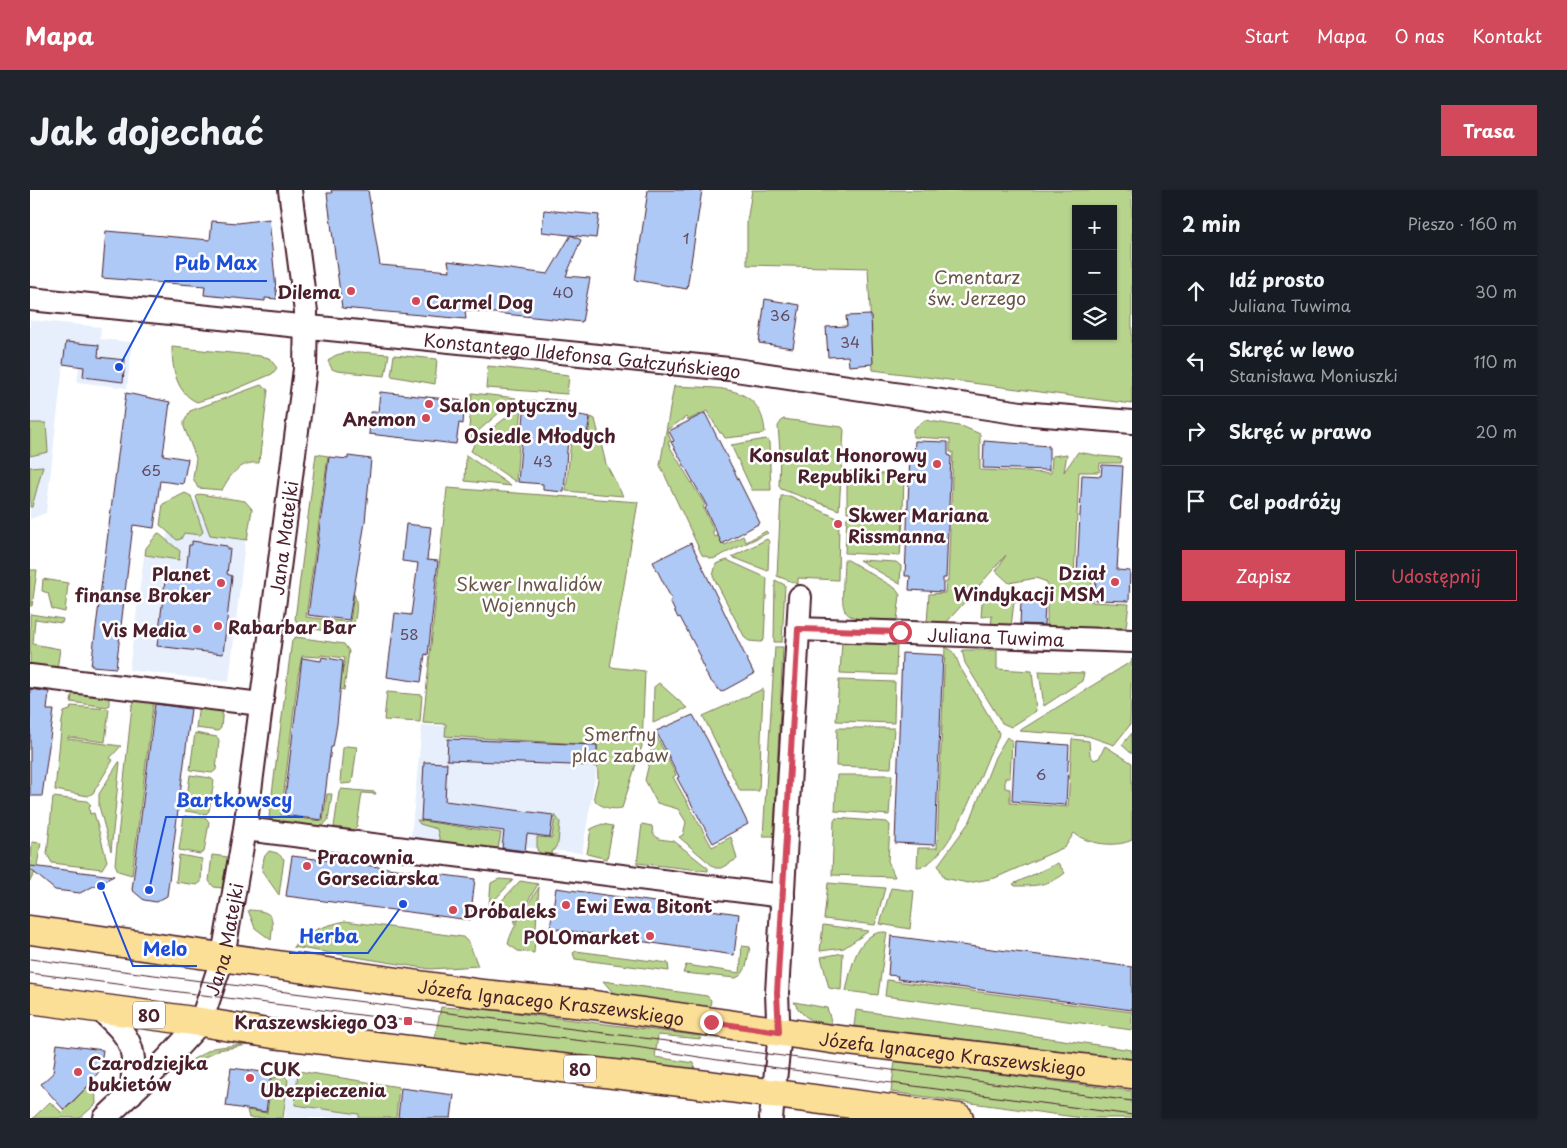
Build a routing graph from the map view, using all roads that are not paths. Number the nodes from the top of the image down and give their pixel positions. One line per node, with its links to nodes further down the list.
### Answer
1 (290, 190): 3 (street, Jana Matejki)
2 (30, 298): 3 (street, Konstantego Ildefonsa Gałczyńskiego)
3 (307, 327): 4 (street, Konstantego Ildefonsa Gałczyńskiego); 9 (street, Jana Matejki)
4 (1132, 422)
5 (800, 597): 6 (street)
6 (798, 629): 7 (street, Juliana Tuwima); 11 (street)
7 (1132, 641)
8 (30, 676): 9 (street)
9 (262, 704): 10 (street, Jana Matejki)
10 (245, 829): 11 (street); 13 (street, Jana Matejki)
11 (783, 896): 17 (street)
12 (30, 930): 13 (main road, Józefa Ignacego Kraszewskiego)
13 (223, 956): 16 (street, Jana Matejki); 17 (main road, Józefa Ignacego Kraszewskiego)
14 (30, 999): 15 (main road, 80)
15 (98, 1008): 16 (main road, 80); 19 (street)
16 (201, 1022): 19 (street, Jana Matejki); 20 (main road, 80)
17 (779, 1032): 18 (main road, Józefa Ignacego Kraszewskiego); 20 (street)
18 (1132, 1074)
19 (131, 1094): 21 (street, Jana Matejki)
20 (772, 1106): 22 (main road, 80)
21 (105, 1118)
22 (959, 1118)

